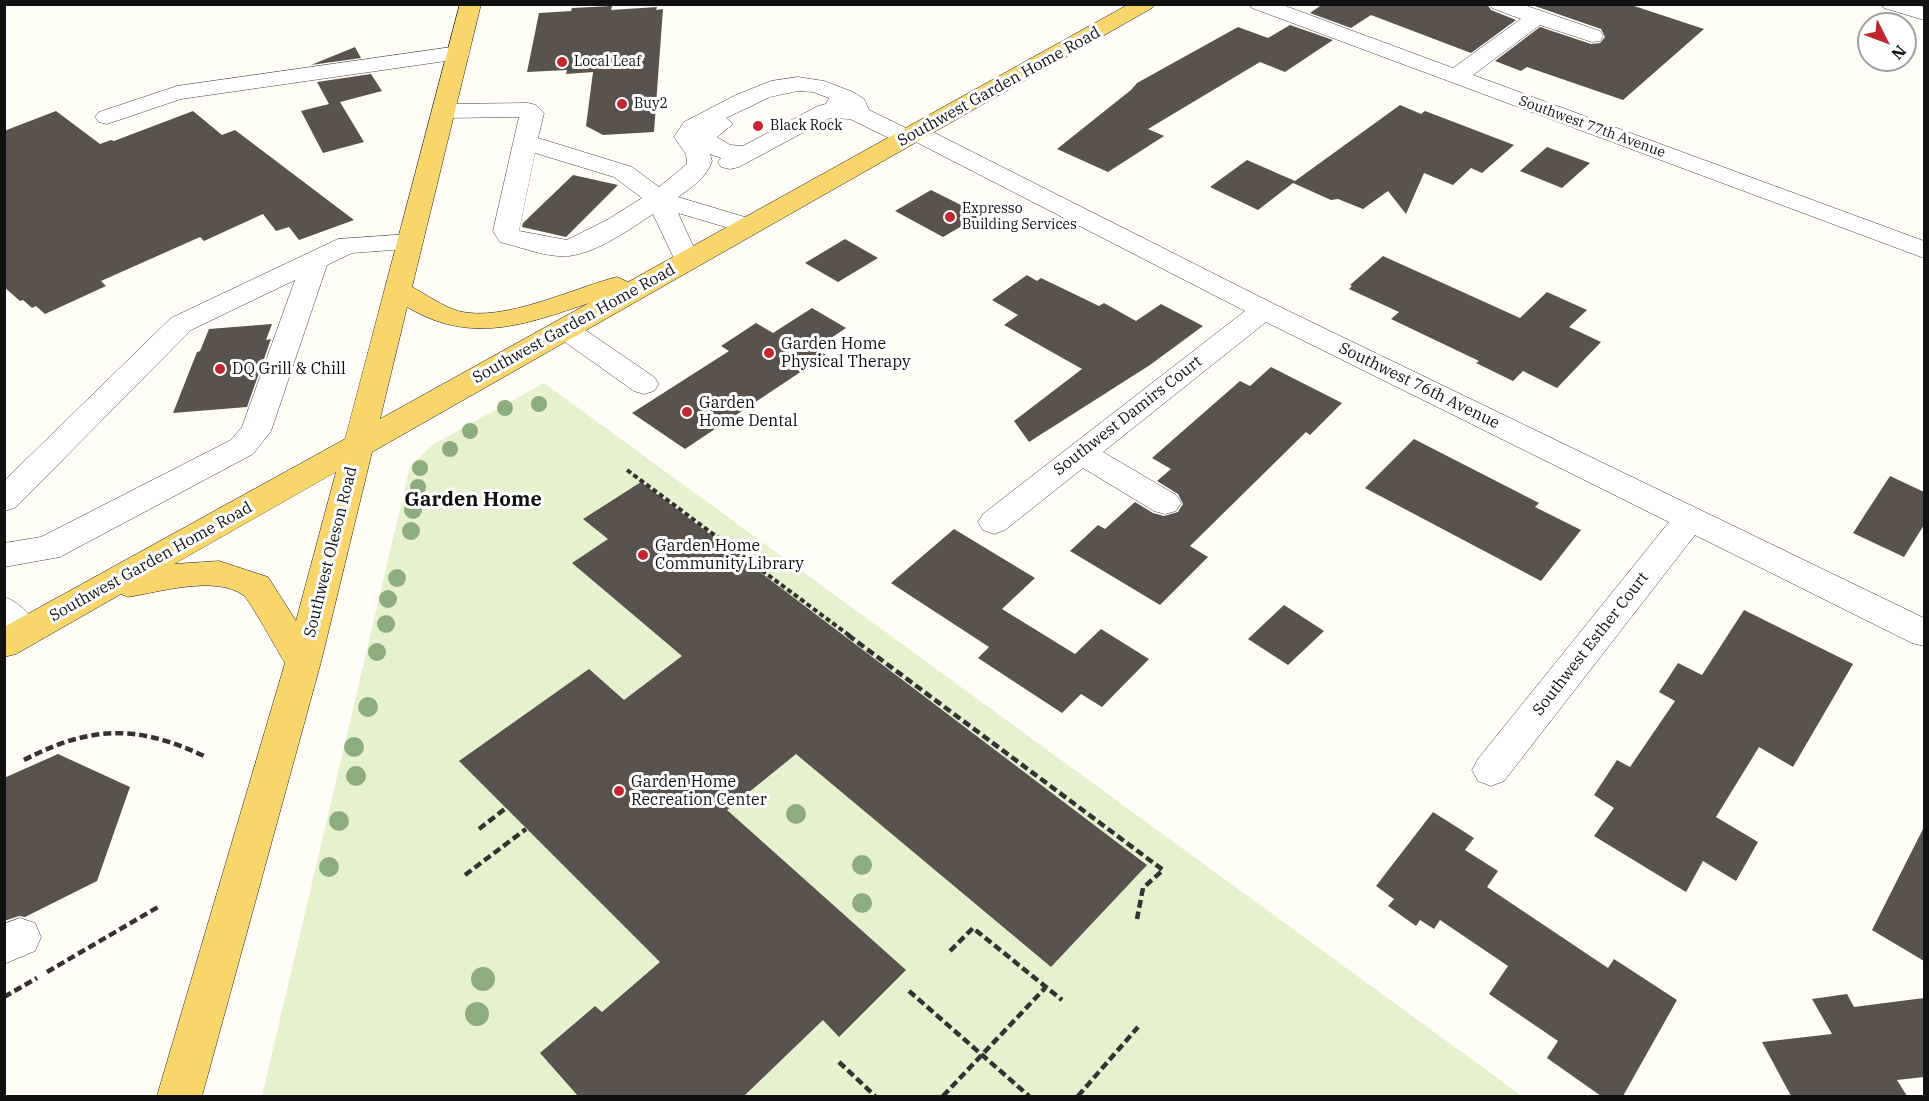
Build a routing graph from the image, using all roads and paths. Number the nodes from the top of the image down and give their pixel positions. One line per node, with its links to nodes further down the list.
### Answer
1 (471, 4): 9 (main road, Southwest Oleson Road)
2 (1145, 4): 14 (main road, Southwest Garden Home Road)
3 (1259, 4): 10 (street, Southwest 77th Avenue)
4 (1499, 4): 7 (street)
5 (1891, 4): 6 (street)
6 (1924, 14)
7 (1537, 17): 8 (street); 10 (street)
8 (1592, 36)
9 (459, 53): 11 (main road, Southwest Oleson Road); 13 (street)
10 (1456, 77): 21 (street, Southwest 77th Avenue)
11 (444, 111): 15 (street); 20 (main road, Southwest Oleson Road)
12 (857, 112): 14 (street, Southwest 76th Avenue); 16 (street); 16 (street); 17 (street); 18 (street)
13 (107, 117)
14 (912, 136): 19 (main road, Southwest Garden Home Road); 25 (street, Southwest 76th Avenue)
15 (526, 142): 18 (street); 18 (street)
16 (748, 152): 17 (street)
17 (711, 172): 18 (street)
18 (659, 199): 19 (street); 23 (street)
19 (749, 226): 23 (main road, Southwest Garden Home Road)
20 (410, 242): 22 (street); 24 (main road, Southwest Oleson Road)
21 (1924, 250)
22 (315, 261): 31 (street); 35 (street)
23 (682, 264): 24 (main road); 26 (main road, Southwest Garden Home Road)
24 (398, 290): 28 (main road, Southwest Oleson Road)
25 (1263, 310): 29 (street, Southwest Damirs Court); 33 (street, Southwest 76th Avenue)
26 (565, 329): 27 (street); 28 (main road, Southwest Garden Home Road)
27 (644, 384)
28 (359, 445): 36 (main road, Southwest Garden Home Road); 39 (main road, Southwest Oleson Road)
29 (1081, 453): 32 (street); 34 (street, Southwest Damirs Court)
30 (627, 470): 48 (path)
31 (4, 501)
32 (1165, 503)
33 (1690, 518): 38 (street, Southwest 76th Avenue); 42 (street, Southwest Esther Court)
34 (994, 522)
35 (4, 555)
36 (106, 588): 37 (main road, Southwest Garden Home Road); 39 (main road)
37 (11, 629)
38 (1924, 633)
39 (303, 662): 57 (main road, Southwest Oleson Road)
40 (204, 756): 41 (path)
41 (24, 760)
42 (1491, 770)
43 (506, 808): 45 (path)
44 (526, 829): 46 (path)
45 (479, 830)
46 (465, 875)
47 (158, 907): 52 (path)
48 (1137, 919)
49 (950, 951): 50 (path)
50 (1046, 987): 53 (path); 55 (path)
51 (909, 991): 55 (path)
52 (4, 997)
53 (1062, 1000)
54 (1138, 1027): 61 (path)
55 (981, 1055): 59 (path); 60 (path)
56 (839, 1062): 58 (path)
57 (179, 1096)
58 (875, 1096)
59 (943, 1096)
60 (1029, 1096)
61 (1078, 1096)

